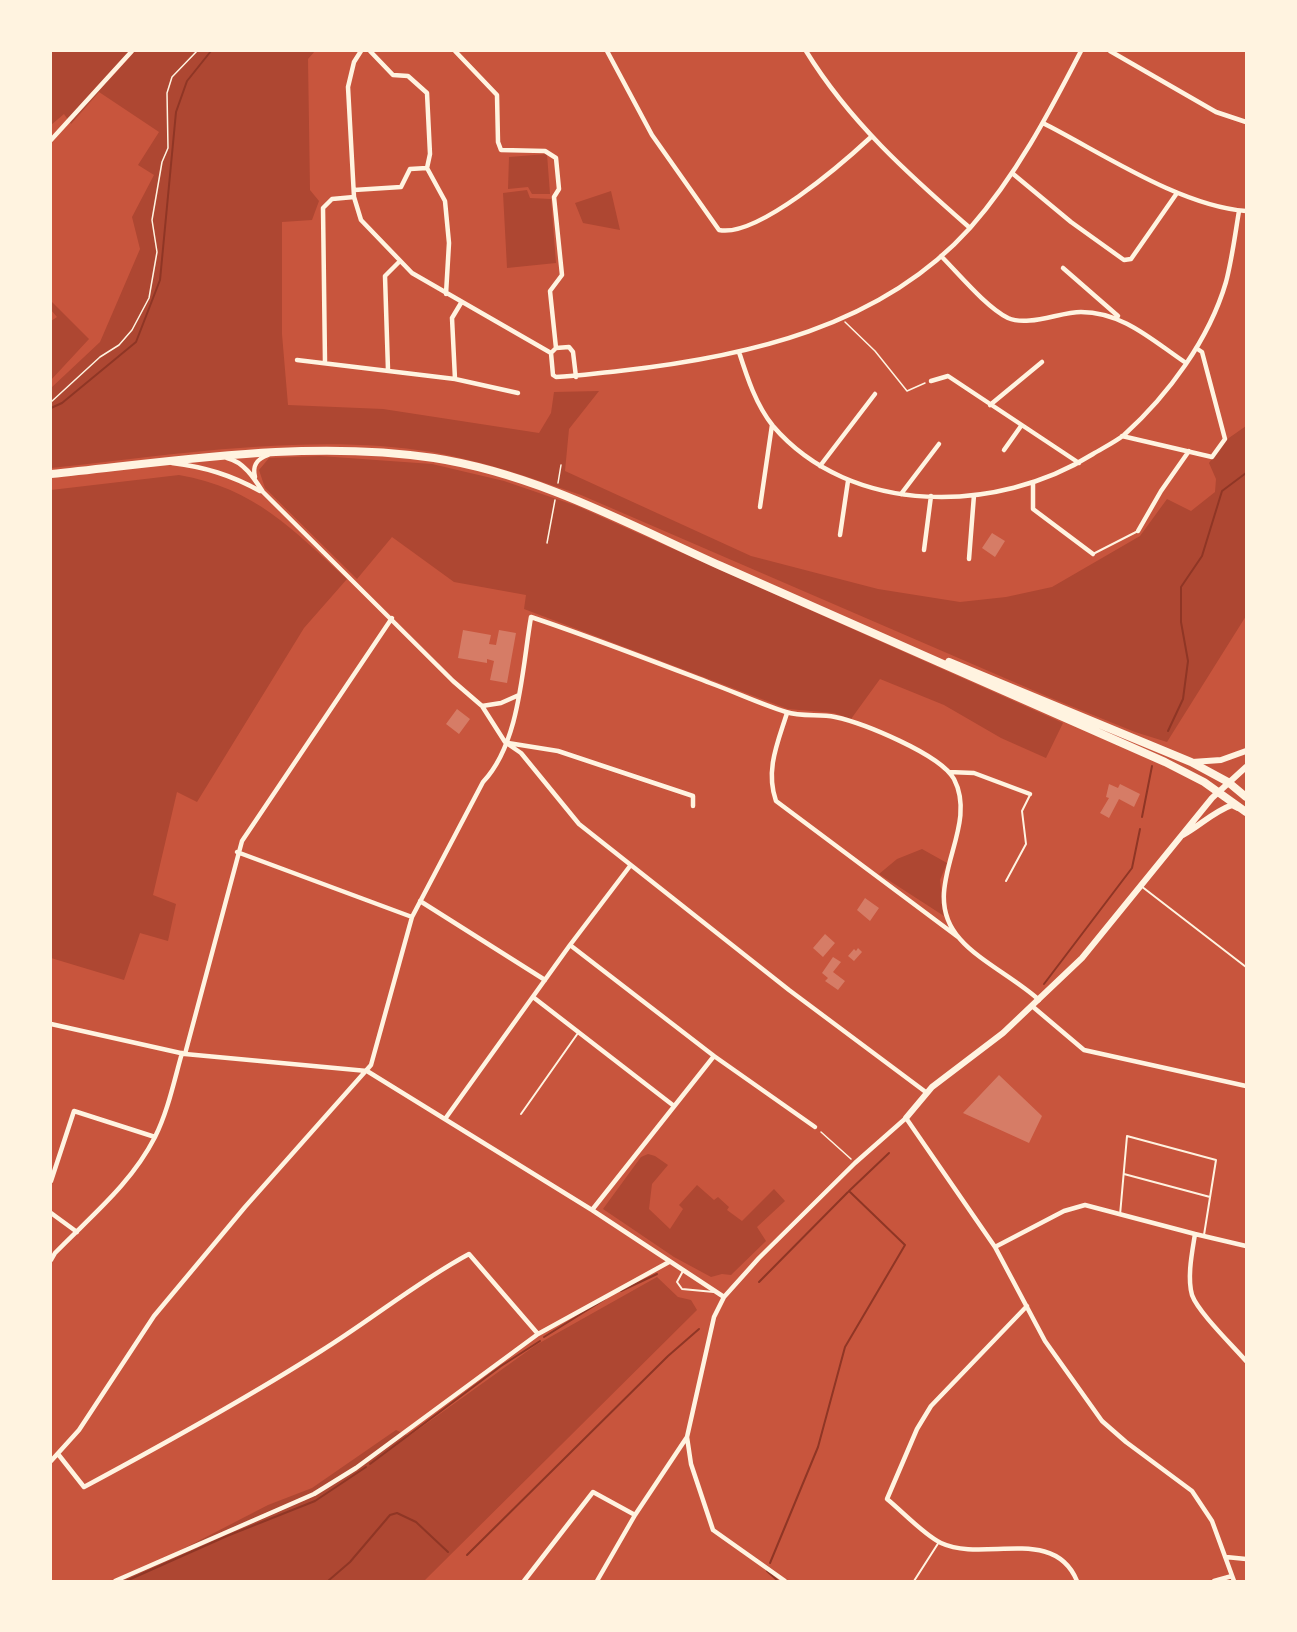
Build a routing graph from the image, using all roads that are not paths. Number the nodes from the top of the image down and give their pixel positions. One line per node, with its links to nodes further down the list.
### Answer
1 (132, 51): 12 (street)
2 (361, 51): 15 (street)
3 (370, 51): 13 (street)
4 (455, 51): 27 (street)
5 (607, 51): 11 (street)
6 (806, 51): 11 (street)
7 (1081, 51): 10 (street)
8 (1110, 51): 9 (street)
9 (1246, 122)
10 (1043, 123): 14 (street); 16 (street)
11 (871, 137): 20 (street)
12 (51, 140)
13 (427, 168): 15 (street); 24 (street)
14 (1012, 173): 16 (street); 20 (street)
15 (354, 190): 17 (street)
16 (1177, 193): 18 (street)
17 (354, 197): 22 (street); 32 (street)
18 (1239, 211): 19 (street); 28 (street)
19 (1246, 211)
20 (970, 228): 21 (street)
21 (941, 256): 26 (street); 29 (street)
22 (399, 262): 24 (street); 35 (street)
23 (1063, 268): 26 (street)
24 (446, 294): 25 (street)
25 (461, 303): 30 (street); 37 (street)
26 (1120, 318): 34 (street)
27 (556, 348): 30 (street); 36 (street)
28 (1196, 348): 34 (street); 47 (street)
29 (739, 352): 36 (street); 42 (street)
30 (551, 353): 36 (street)
31 (297, 360): 32 (street)
32 (325, 362): 35 (street)
33 (1042, 362): 41 (street)
34 (1186, 363): 44 (street)
35 (388, 370): 37 (street)
36 (576, 376)
37 (455, 380): 39 (street)
38 (931, 381): 41 (street)
39 (518, 393)
40 (875, 394): 52 (street)
41 (990, 405): 43 (street)
42 (772, 424): 52 (street); 61 (street)
43 (1021, 426): 46 (street); 51 (street)
44 (1122, 436): 47 (street); 51 (street)
45 (939, 444): 58 (street)
46 (1004, 450)
47 (1190, 451): 62 (street)
48 (273, 453): 49 (main road); 54 (street); 68 (main road)
49 (222, 458): 50 (main road); 54 (street)
50 (164, 462): 53 (main road); 57 (street)
51 (1078, 463): 56 (street)
52 (820, 466): 55 (street)
53 (51, 474)
54 (255, 480): 57 (street)
55 (848, 480): 58 (street); 63 (street)
56 (1033, 483): 59 (street); 65 (street)
57 (263, 492): 67 (street)
58 (901, 494): 60 (street)
59 (974, 495): 60 (street); 66 (street)
60 (931, 496): 64 (street)
61 (760, 507)
62 (1138, 531): 65 (lane)
63 (840, 535)
64 (924, 550)
65 (1093, 554)
66 (969, 559)
67 (392, 618): 70 (street); 84 (street)
68 (916, 652): 74 (main road); 78 (main road)
69 (519, 695): 70 (street); 71 (street); 72 (street)
70 (482, 706): 72 (street)
71 (788, 712): 76 (street); 90 (street)
72 (505, 742): 81 (street); 85 (street); 88 (street)
73 (1246, 751): 74 (street)
74 (1191, 762): 77 (main road)
75 (1246, 767): 77 (street)
76 (949, 772): 79 (street); 90 (street)
77 (1228, 782): 78 (street); 80 (main road)
78 (1218, 791): 82 (main road); 83 (street)
79 (1030, 794): 86 (lane)
80 (1246, 797)
81 (693, 806)
82 (1244, 811): 83 (street)
83 (1180, 837): 87 (street)
84 (237, 852): 89 (street); 99 (street)
85 (630, 866): 91 (street); 103 (street)
86 (1006, 881)
87 (1141, 886): 92 (lane); 95 (street)
88 (420, 901): 89 (street); 93 (street)
89 (412, 917): 101 (street)
90 (960, 939): 95 (street)
91 (570, 945): 93 (street); 100 (street)
92 (1246, 967)
93 (545, 980): 94 (street)
94 (532, 997): 98 (street); 107 (street)
95 (1039, 1000): 96 (street)
96 (1032, 1006): 102 (street); 103 (street)
97 (51, 1024): 99 (street)
98 (578, 1032): 104 (street); 105 (lane)
99 (184, 1053): 101 (street); 109 (street)
100 (714, 1056): 104 (street); 108 (street)
101 (367, 1071): 107 (street); 130 (street)
102 (1246, 1086)
103 (927, 1093): 106 (street)
104 (674, 1106): 113 (street)
105 (521, 1114)
106 (906, 1118): 120 (street); 125 (street)
107 (445, 1119): 113 (street)
108 (815, 1127)
109 (155, 1137): 111 (street); 116 (street)
110 (1124, 1174): 112 (lane); 112 (lane); 115 (lane)
111 (51, 1181)
112 (1210, 1197): 118 (lane)
113 (592, 1210): 122 (street)
114 (51, 1213): 116 (street)
115 (1120, 1215): 117 (street); 120 (street)
116 (76, 1232): 121 (street)
117 (1195, 1234): 118 (street); 128 (street)
118 (1204, 1237): 119 (street)
119 (1246, 1246)
120 (995, 1247): 126 (street)
121 (51, 1260)
122 (669, 1262): 123 (street); 127 (street)
123 (683, 1271): 124 (street); 124 (lane)
124 (716, 1292): 125 (street)
125 (724, 1297): 129 (street)
126 (1027, 1306): 133 (street); 134 (street)
127 (538, 1334): 130 (street); 137 (street)
128 (1246, 1361)
129 (687, 1437): 132 (street); 140 (street)
130 (58, 1454): 131 (street)
131 (51, 1461)
132 (635, 1515): 138 (street); 139 (street)
133 (939, 1542): 141 (lane); 142 (street)
134 (1226, 1557): 135 (street); 136 (street)
135 (1246, 1559)
136 (1233, 1578): 143 (street)
137 (115, 1581)
138 (524, 1581)
139 (597, 1581)
140 (785, 1581)
141 (914, 1581)
142 (1077, 1581)
143 (1214, 1581)

